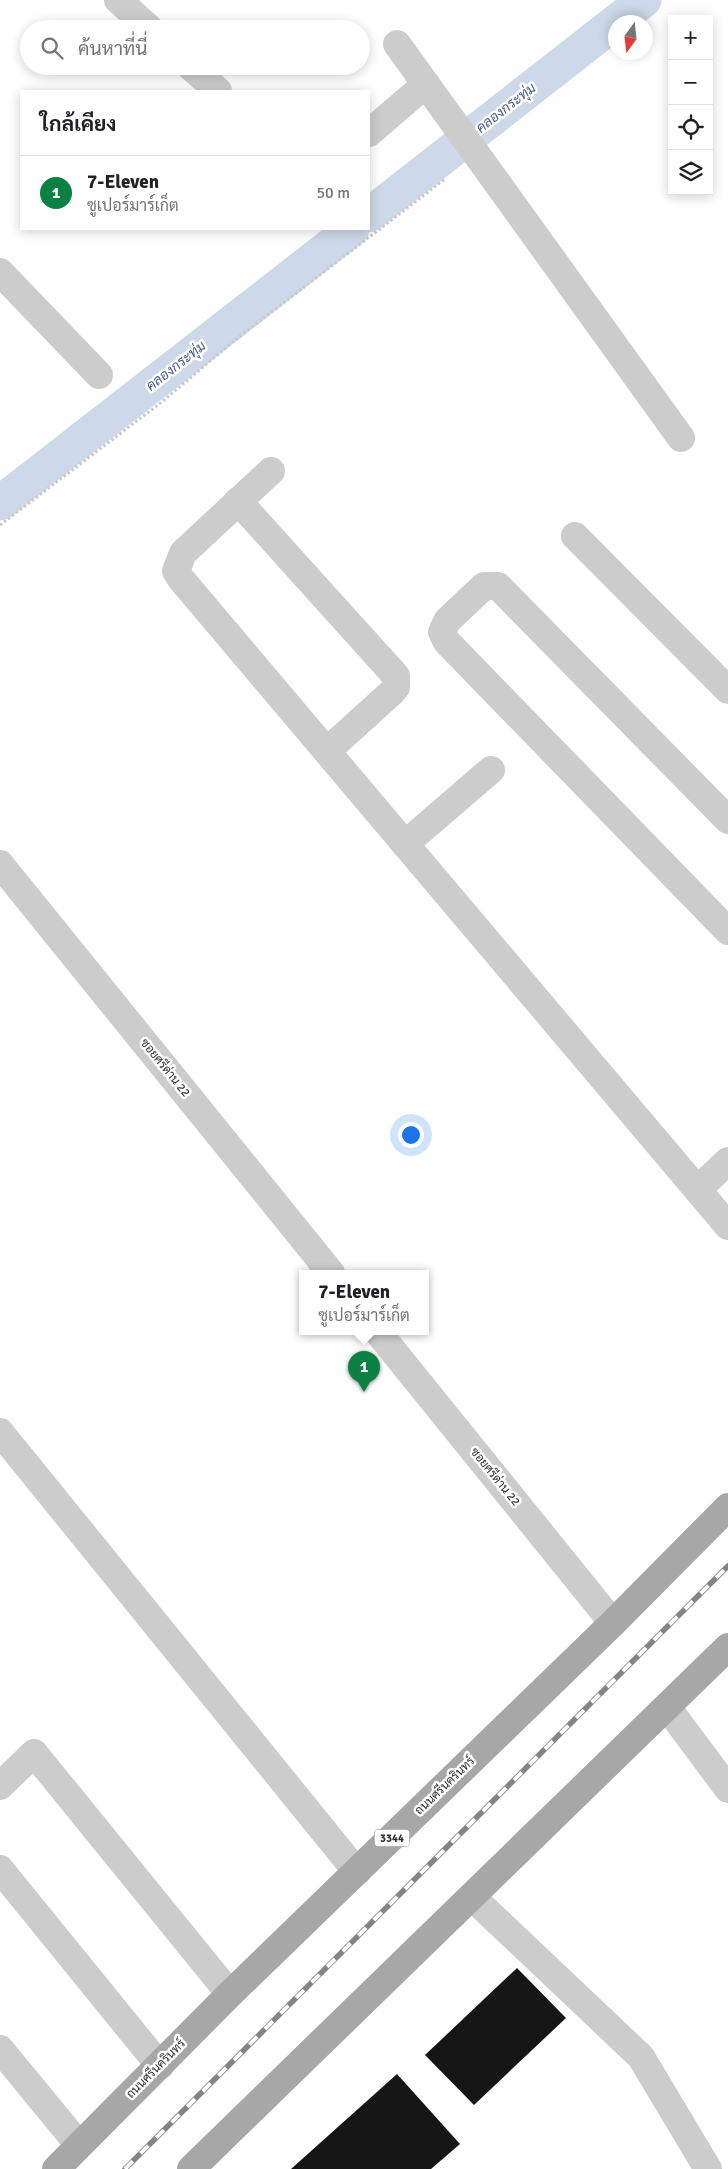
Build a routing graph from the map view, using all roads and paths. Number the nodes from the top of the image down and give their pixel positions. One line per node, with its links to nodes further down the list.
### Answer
1 (118, 0): 2 (street)
2 (140, 20)
3 (397, 44): 6 (street)
4 (200, 75): 5 (street)
5 (217, 90)
6 (433, 95): 7 (street); 11 (street)
7 (370, 132)
8 (445, 179): 14 (path)
9 (0, 272): 10 (street)
10 (99, 374)
11 (681, 438)
12 (271, 470): 13 (street)
13 (238, 501): 17 (street); 17 (street)
14 (0, 525)
15 (575, 536): 16 (street)
16 (728, 690)
17 (327, 751): 20 (street)
18 (491, 770): 20 (street)
19 (728, 820): 22 (street)
20 (405, 844): 24 (street)
21 (0, 864): 26 (street, ซอยศรีด่าน 22)
22 (728, 931)
23 (728, 1161): 24 (street)
24 (698, 1190): 25 (street)
25 (728, 1226)
26 (328, 1270)
27 (380, 1335): 30 (street, ซอยศรีด่าน 22)
28 (0, 1432): 36 (street)
29 (728, 1507): 30 (main road, ถนนศรีนครินทร์ / 3344)
30 (613, 1623): 36 (main road, ถนนศรีนครินทร์ / 3344)
31 (728, 1647): 32 (main road)
32 (667, 1708): 34 (street); 37 (main road)
33 (0, 1786): 38 (street)
34 (728, 1789)
35 (0, 1869): 40 (street)
36 (357, 1872): 38 (main road, ถนนศรีนครินทร์ / 3344)
37 (472, 1897): 43 (main road); 44 (street)
38 (230, 1994): 40 (main road, ถนนศรีนครินทร์ / 3344)
39 (0, 2049): 41 (street)
40 (160, 2066): 41 (main road, ถนนศรีนครินทร์ / 3344)
41 (79, 2145): 42 (main road, ถนนศรีนครินทร์ / 3344)
42 (56, 2169)
43 (191, 2169)
44 (708, 2169)

